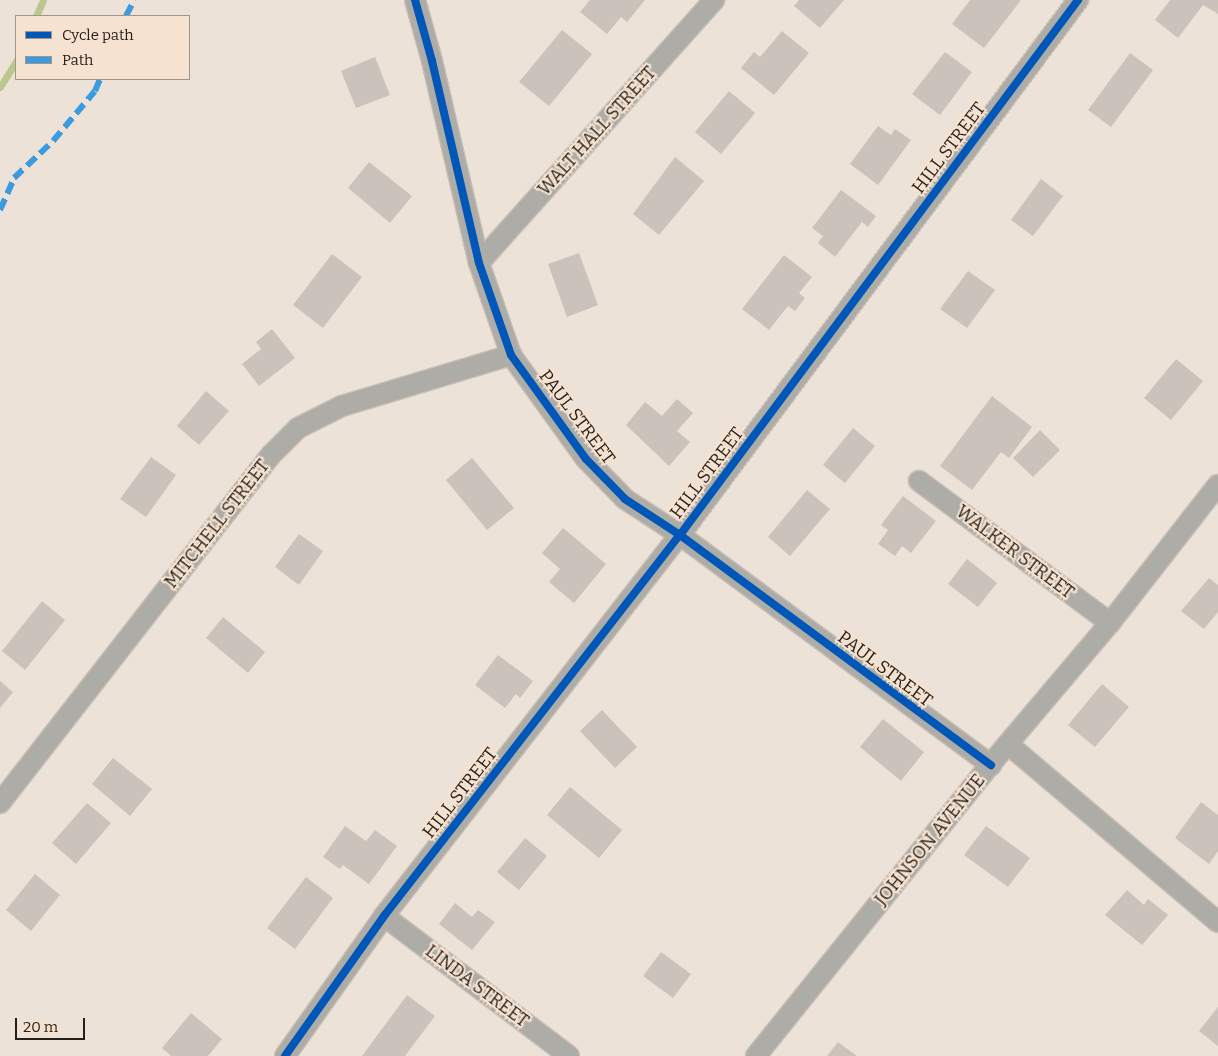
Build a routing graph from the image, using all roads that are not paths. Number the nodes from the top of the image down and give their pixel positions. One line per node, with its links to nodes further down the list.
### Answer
1 (415, 0): 4 (street, PAUL STREET)
2 (714, 0): 4 (street, WALT HALL STREET)
3 (1078, 0): 8 (street, HILL STREET)
4 (479, 262): 5 (street, PAUL STREET)
5 (511, 355): 8 (street, PAUL STREET); 12 (street, MITCHELL STREET)
6 (919, 481): 9 (street, WALKER STREET)
7 (1218, 485): 9 (street, JOHNSON AVENUE)
8 (680, 535): 11 (street, PAUL STREET); 13 (street, HILL STREET)
9 (1110, 623): 10 (street, JOHNSON AVENUE)
10 (1008, 744): 11 (street, JOHNSON AVENUE); 14 (street)
11 (990, 765): 17 (street, JOHNSON AVENUE)
12 (0, 802)
13 (384, 916): 15 (street, HILL STREET); 16 (street, LINDA STREET)
14 (1218, 922)
15 (285, 1056)
16 (569, 1056)
17 (756, 1056)

